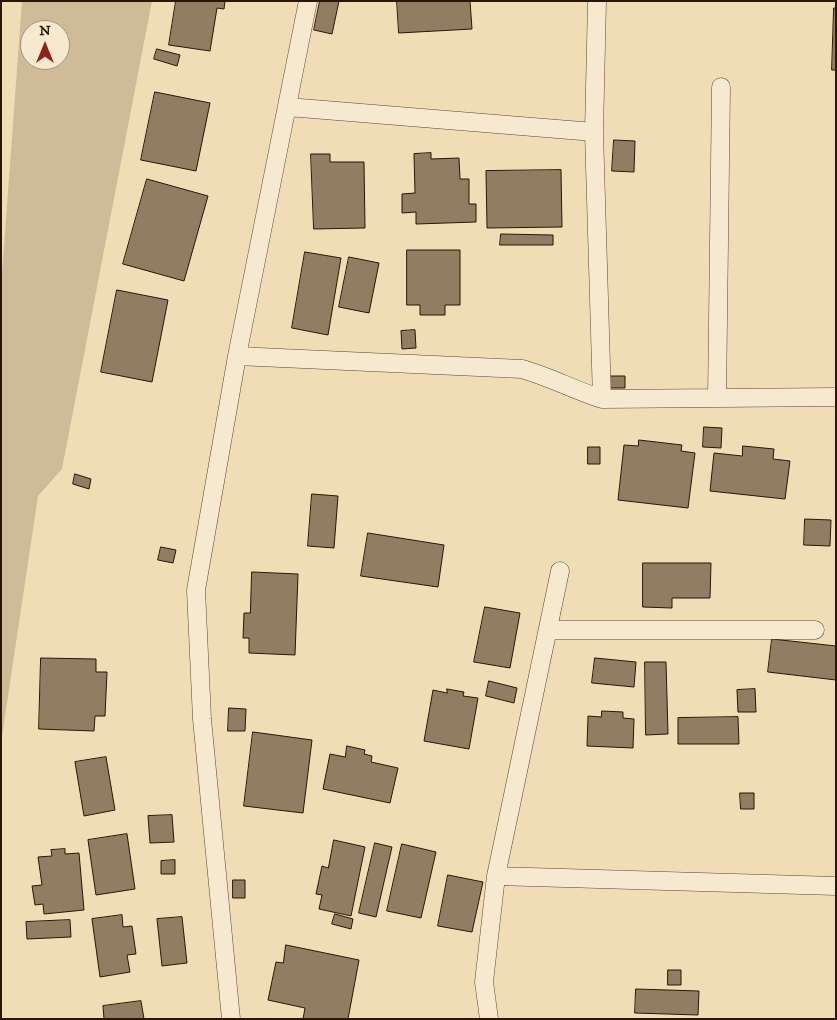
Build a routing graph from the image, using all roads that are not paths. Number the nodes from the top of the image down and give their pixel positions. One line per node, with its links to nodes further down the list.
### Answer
1 (308, 1): 4 (street)
2 (596, 1): 5 (street)
3 (721, 87): 8 (street)
4 (288, 106): 5 (street); 6 (street)
5 (594, 132): 9 (street)
6 (237, 356): 9 (street); 15 (street)
7 (836, 397): 8 (street)
8 (717, 398): 9 (street)
9 (602, 399)
10 (560, 571): 11 (street)
11 (550, 630): 12 (street); 13 (street)
12 (814, 630)
13 (496, 876): 14 (street); 16 (street)
14 (836, 886)
15 (231, 1019)
16 (489, 1019)

